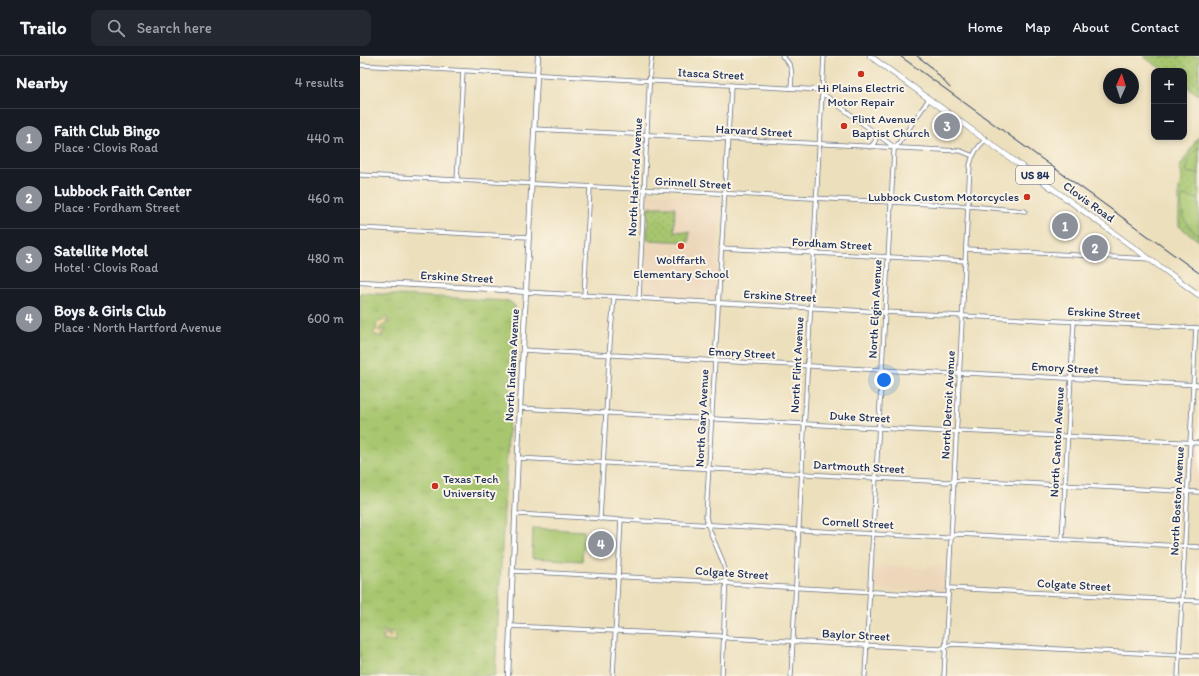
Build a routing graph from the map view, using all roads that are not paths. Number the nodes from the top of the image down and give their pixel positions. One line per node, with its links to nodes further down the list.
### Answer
1 (538, 56): 8 (main road, North Indiana Avenue)
2 (652, 56): 9 (street, North Hartford Avenue)
3 (782, 56): 11 (street)
4 (824, 56): 12 (street, North Flint Avenue)
5 (870, 56): 13 (highway, Clovis Road / US 84)
6 (360, 65): 7 (street, Itasca Street)
7 (463, 71): 8 (street, Itasca Street); 24 (street)
8 (537, 75): 9 (street, Itasca Street); 14 (main road, North Indiana Avenue)
9 (650, 81): 10 (street, Itasca Street); 16 (street, North Hartford Avenue)
10 (731, 85): 11 (street, Itasca Street); 18 (street, North Gary Avenue)
11 (791, 88): 12 (street, Itasca Street)
12 (822, 92): 15 (street); 19 (street, North Flint Avenue)
13 (930, 99): 17 (highway, Clovis Road / US 84); 21 (street)
14 (534, 129): 16 (street, Harvard Street); 25 (main road, North Indiana Avenue)
15 (875, 134): 20 (street); 21 (street)
16 (648, 135): 18 (street, Harvard Street); 27 (street, North Hartford Avenue)
17 (986, 139): 22 (street, North Detroit Avenue); 39 (highway, Clovis Road / US 84)
18 (728, 140): 19 (street, Harvard Street); 28 (street, North Gary Avenue)
19 (819, 144): 20 (street, Harvard Street); 29 (street, North Flint Avenue)
20 (870, 147): 21 (street, Harvard Street)
21 (895, 148): 22 (street, Harvard Street); 30 (street, North Elgin Avenue)
22 (973, 156): 31 (street, North Detroit Avenue)
23 (360, 175): 24 (street, Grinnell Street)
24 (457, 180): 25 (street, Grinnell Street)
25 (531, 184): 26 (street, Grinnell Street); 34 (main road, North Indiana Avenue)
26 (590, 188): 27 (street, Grinnell Street); 44 (street)
27 (644, 190): 28 (street, Grinnell Street); 46 (street, North Hartford Avenue)
28 (724, 194): 29 (street, Grinnell Street); 35 (street, North Gary Avenue)
29 (816, 199): 30 (street, Grinnell Street); 37 (street, North Flint Avenue)
30 (891, 202): 31 (street, Grinnell Street); 38 (street, North Elgin Avenue)
31 (969, 206): 32 (street, Grinnell Street); 36 (street, North Detroit Avenue)
32 (1025, 211)
33 (360, 228): 34 (street)
34 (528, 237): 42 (main road, North Indiana Avenue)
35 (721, 248): 37 (street, Fordham Street); 47 (street, North Gary Avenue)
36 (967, 250): 39 (street); 40 (street, North Detroit Avenue)
37 (813, 252): 38 (street, Fordham Street); 48 (street, North Flint Avenue)
38 (888, 257): 40 (street, Fordham Street); 49 (street, North Elgin Avenue)
39 (1151, 259): 43 (highway, Clovis Road / US 84)
40 (966, 261): 50 (street, North Detroit Avenue)
41 (360, 282): 42 (main road, Erskine Street)
42 (526, 292): 44 (street, Erskine Street); 53 (main road, North Indiana Avenue)
43 (1199, 295)
44 (584, 296): 45 (street, Erskine Street)
45 (614, 297): 46 (street, Erskine Street); 54 (street)
46 (639, 298): 47 (street, Erskine Street)
47 (718, 303): 48 (street, Erskine Street); 55 (street, North Gary Avenue)
48 (810, 308): 49 (street, Erskine Street); 56 (street, North Flint Avenue)
49 (885, 312): 50 (street, Erskine Street); 57 (street, North Elgin Avenue)
50 (963, 316): 51 (street, Erskine Street); 58 (street, North Detroit Avenue)
51 (1074, 321): 52 (street, Erskine Street); 59 (street, North Canton Avenue)
52 (1197, 328): 60 (street, North Boston Avenue)
53 (523, 350): 54 (street, Emory Street); 62 (main road, North Indiana Avenue)
54 (609, 355): 55 (street, Emory Street); 63 (street)
55 (715, 361): 56 (street, Emory Street); 64 (street, North Gary Avenue)
56 (807, 366): 57 (street, Emory Street); 65 (street, North Flint Avenue)
57 (882, 370): 58 (street, Emory Street); 66 (street, North Elgin Avenue)
58 (960, 374): 59 (street, Emory Street); 67 (street, North Detroit Avenue)
59 (1071, 378): 60 (street, Emory Street); 68 (street, North Canton Avenue)
60 (1193, 385): 61 (street, Emory Street); 69 (street, North Boston Avenue)
61 (1199, 385)
62 (520, 408): 63 (street, Duke Street); 71 (main road, North Indiana Avenue)
63 (606, 413): 64 (street, Duke Street); 72 (street)
64 (712, 419): 65 (street, Duke Street); 73 (street, North Gary Avenue)
65 (804, 424): 66 (street, Duke Street); 74 (street, North Flint Avenue)
66 (879, 428): 67 (street, Duke Street); 75 (street, North Elgin Avenue)
67 (957, 431): 68 (street, Duke Street); 76 (street, North Detroit Avenue)
68 (1068, 436): 69 (street, Duke Street); 77 (street, North Canton Avenue)
69 (1190, 443): 70 (street, Duke Street); 78 (street, North Boston Avenue)
70 (1199, 443)
71 (518, 458): 72 (street, Dartmouth Street); 80 (main road, North Indiana Avenue)
72 (603, 463): 73 (street, Dartmouth Street); 81 (street)
73 (709, 469): 74 (street, Dartmouth Street); 83 (street, North Gary Avenue)
74 (801, 474): 75 (street, Dartmouth Street); 84 (street, North Flint Avenue)
75 (876, 478): 76 (street, Dartmouth Street); 85 (street, North Elgin Avenue)
76 (954, 481): 77 (street, Dartmouth Street); 86 (street, North Detroit Avenue)
77 (1065, 486): 78 (street, Dartmouth Street); 87 (street, North Canton Avenue)
78 (1187, 492): 79 (street, Dartmouth Street); 88 (street, North Boston Avenue)
79 (1199, 492)
80 (516, 514): 81 (street, Cornell Street); 90 (main road, North Indiana Avenue)
81 (600, 518): 82 (street, Cornell Street)
82 (621, 519): 83 (street, Cornell Street); 91 (street)
83 (708, 525): 84 (street, Cornell Street); 92 (street, North Gary Avenue)
84 (798, 530): 85 (street, Cornell Street); 93 (street, North Flint Avenue)
85 (873, 534): 86 (street, Cornell Street); 95 (street, North Elgin Avenue)
86 (951, 536): 87 (street, Cornell Street); 94 (street, North Detroit Avenue)
87 (1062, 540): 88 (street, Cornell Street)
88 (1184, 546): 89 (street, Cornell Street); 97 (street, North Boston Avenue)
89 (1199, 547)
90 (513, 571): 91 (street, Colgate Street); 99 (main road, North Indiana Avenue)
91 (618, 577): 92 (street, Colgate Street); 100 (street)
92 (727, 583): 93 (street, Colgate Street); 101 (street, North Gary Avenue)
93 (796, 588): 95 (street, Colgate Street); 102 (street, North Flint Avenue)
94 (949, 588): 96 (street, North Detroit Avenue); 97 (street, Colgate Street)
95 (870, 592): 96 (street, Colgate Street); 103 (street, North Elgin Avenue)
96 (948, 596): 104 (street, North Detroit Avenue)
97 (1182, 600): 98 (street, Colgate Street); 105 (street, North Boston Avenue)
98 (1199, 601)
99 (511, 626): 100 (street, Baylor Street); 107 (main road, North Indiana Avenue)
100 (615, 631): 101 (street, Baylor Street); 108 (street)
101 (724, 637): 102 (street, Baylor Street); 109 (street, North Gary Avenue)
102 (793, 642): 103 (street, Baylor Street); 110 (street, North Flint Avenue)
103 (867, 646): 104 (street, Baylor Street); 111 (street, North Elgin Avenue)
104 (946, 647): 105 (street, Baylor Street); 112 (street, North Detroit Avenue)
105 (1179, 655): 106 (street, Baylor Street); 113 (street, North Boston Avenue)
106 (1199, 656)
107 (508, 676)
108 (613, 676)
109 (722, 676)
110 (791, 676)
111 (866, 676)
112 (944, 676)
113 (1178, 676)

